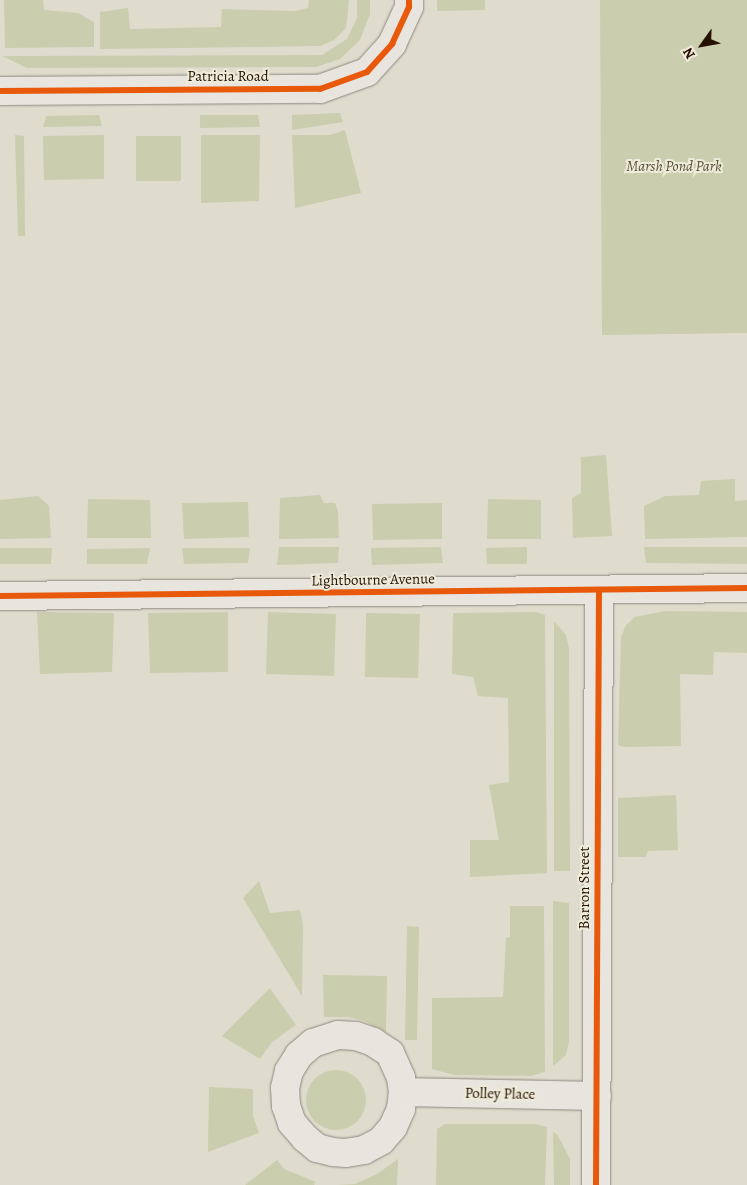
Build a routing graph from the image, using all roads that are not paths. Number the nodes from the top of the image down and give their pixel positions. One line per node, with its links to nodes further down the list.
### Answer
1 (409, 0): 2 (street, Patricia Road)
2 (0, 90)
3 (747, 588): 4 (street, Lightbourne Avenue)
4 (598, 590): 5 (street, Lightbourne Avenue); 7 (street, Barron Street)
5 (0, 596)
6 (403, 1092): 6 (street); 7 (street, Polley Place)
7 (597, 1096): 8 (street, Barron Street)
8 (596, 1185)

